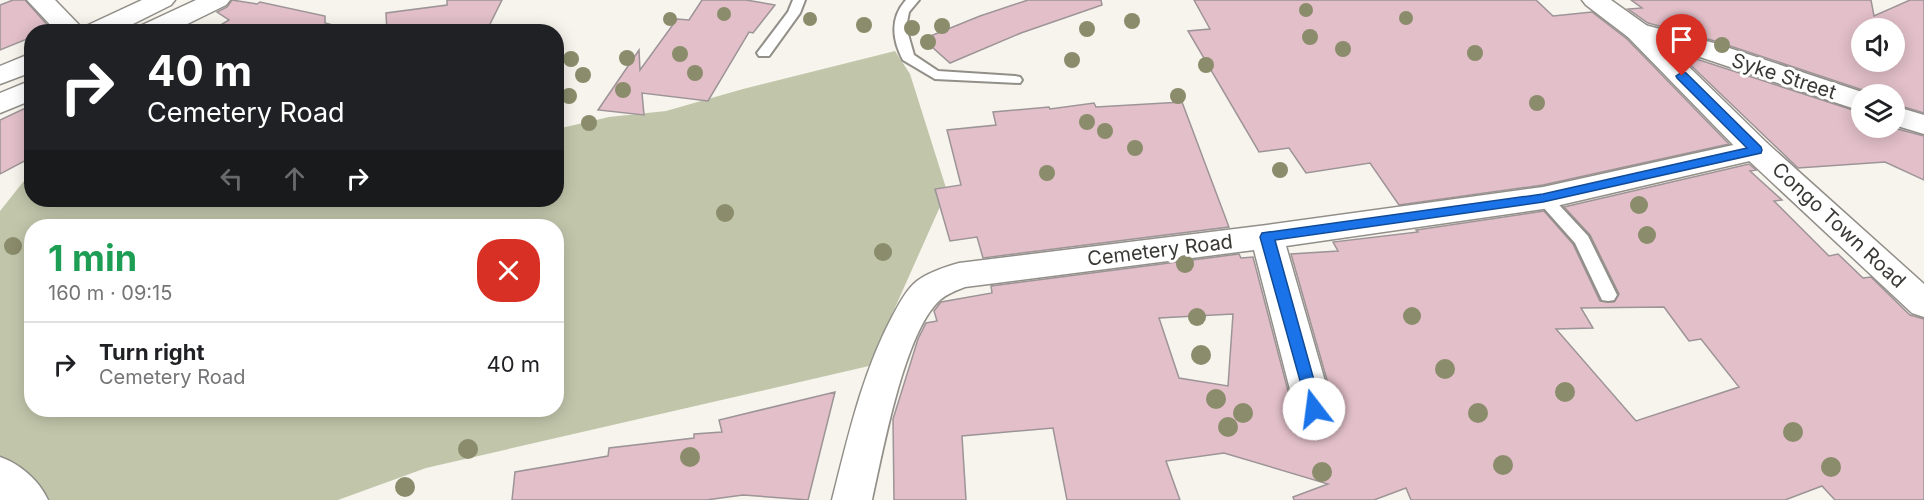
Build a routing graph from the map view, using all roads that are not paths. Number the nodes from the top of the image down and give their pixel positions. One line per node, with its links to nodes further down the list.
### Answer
1 (40, 0): 7 (street)
2 (162, 0): 8 (street)
3 (217, 0): 9 (street)
4 (799, 0): 11 (lane)
5 (913, 0): 14 (lane)
6 (1595, 0): 10 (street, Congo Town Road)
7 (65, 24)
8 (112, 24)
9 (166, 24)
10 (1637, 31): 16 (street, Syke Street); 20 (street, Congo Town Road)
11 (764, 53)
12 (24, 65): 13 (street)
13 (0, 76)
14 (1015, 80)
15 (24, 93): 17 (street)
16 (1851, 98)
17 (0, 104)
18 (1905, 118): 19 (street)
19 (1924, 125)
20 (1756, 150): 21 (street, Cemetery Road); 24 (street, Congo Town Road)
21 (1543, 198): 22 (street, Cemetery Road); 23 (lane)
22 (1267, 237): 25 (street); 28 (street, Cemetery Road)
23 (1608, 296)
24 (1924, 304)
25 (1314, 409)
26 (0, 474): 27 (street)
27 (28, 500)
28 (852, 500)

